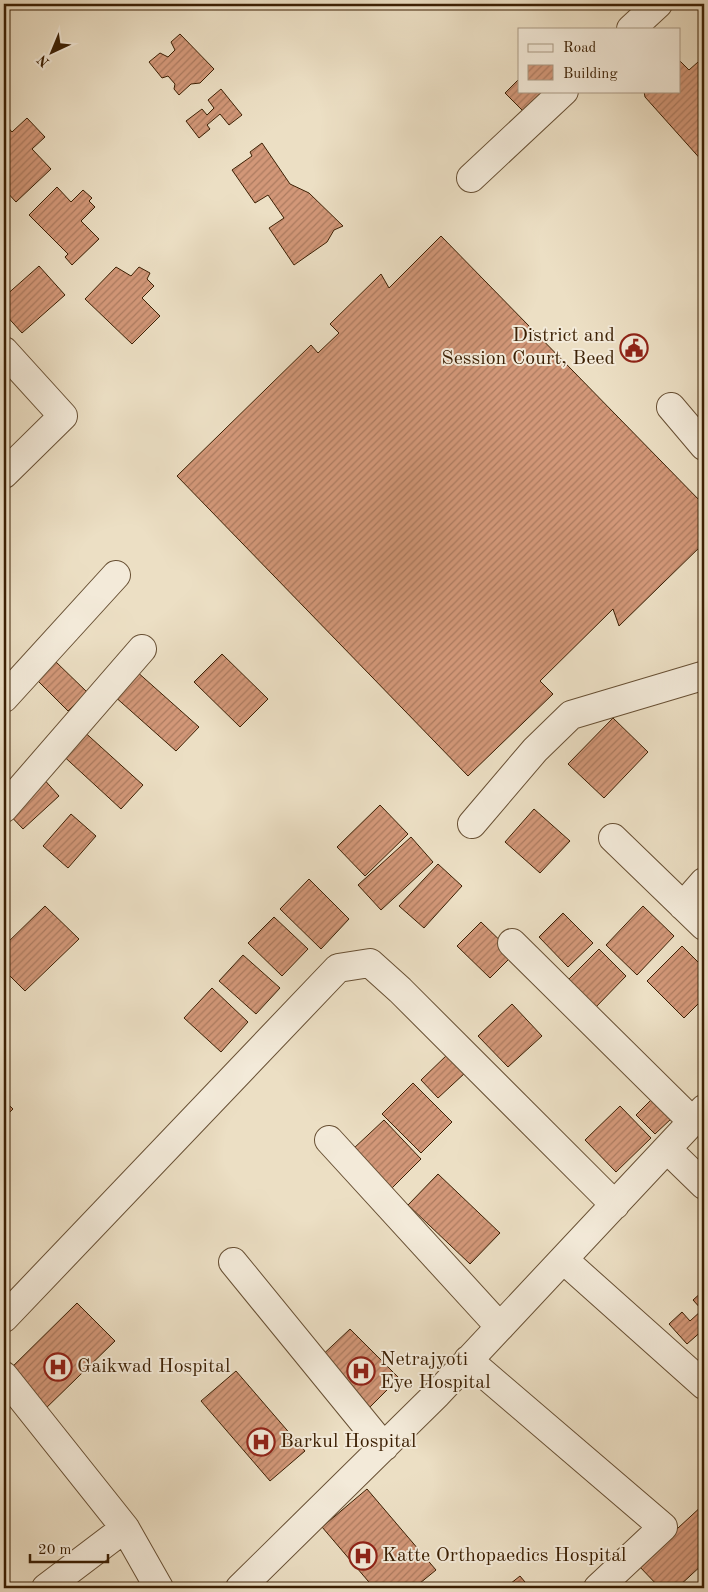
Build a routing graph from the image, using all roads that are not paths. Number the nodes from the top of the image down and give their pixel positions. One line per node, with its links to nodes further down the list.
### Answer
1 (658, 4): 2 (street)
2 (632, 28)
3 (563, 92): 4 (street)
4 (471, 178)
5 (4, 351): 8 (street)
6 (671, 407): 7 (street)
7 (704, 446)
8 (4, 474)
9 (116, 575): 12 (street)
10 (142, 649): 13 (street)
11 (704, 679): 14 (street)
12 (4, 698)
13 (4, 808)
14 (472, 824)
15 (612, 838): 17 (street)
16 (704, 882): 17 (street)
17 (683, 906): 18 (street)
18 (704, 926)
19 (512, 943): 20 (street)
20 (698, 1115): 22 (street)
21 (329, 1140): 28 (street)
22 (667, 1149): 23 (street); 24 (street)
23 (704, 1185)
24 (615, 1205): 25 (street); 27 (street)
25 (564, 1260): 28 (street); 31 (street)
26 (233, 1262): 32 (street)
27 (4, 1318)
28 (500, 1327): 29 (street)
29 (468, 1360): 32 (street); 37 (street)
30 (4, 1376): 33 (street)
31 (704, 1385)
32 (384, 1447): 36 (street)
33 (125, 1528): 34 (street); 35 (street)
34 (46, 1588)
35 (159, 1588)
36 (240, 1588)
37 (598, 1588)

